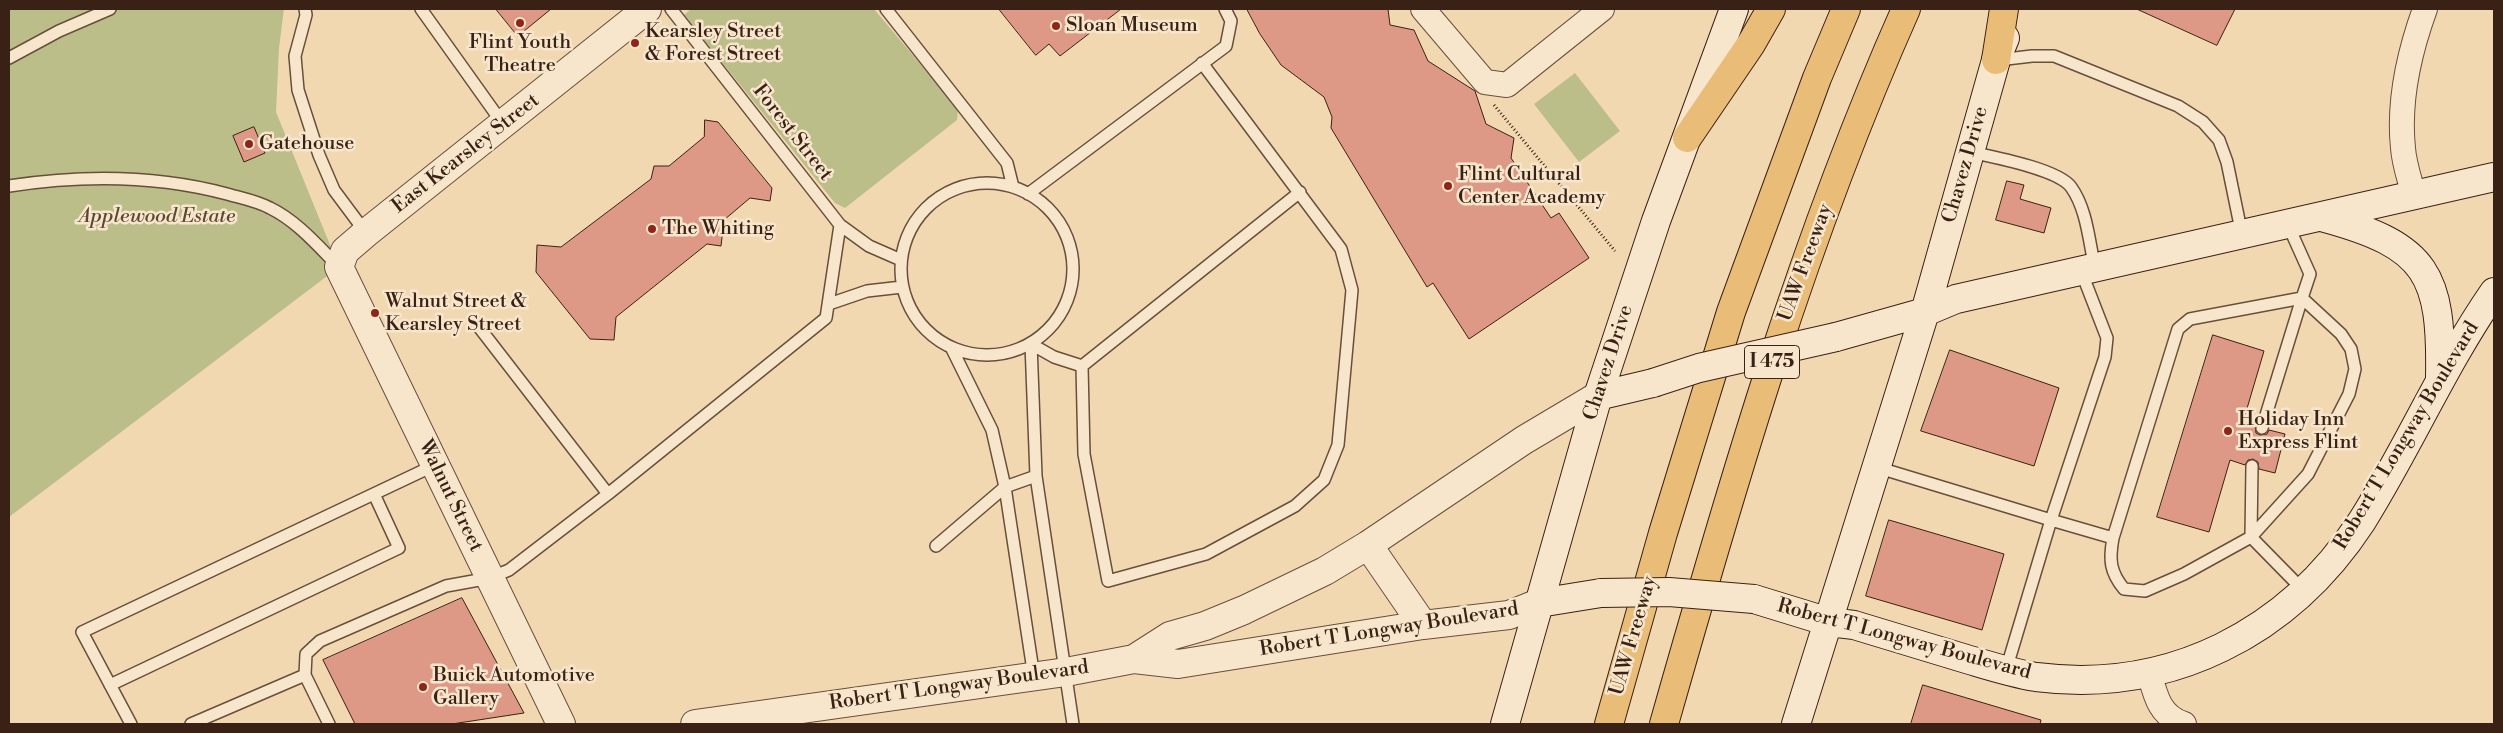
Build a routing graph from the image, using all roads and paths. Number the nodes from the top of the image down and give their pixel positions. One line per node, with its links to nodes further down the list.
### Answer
1 (110, 9): 17 (lane)
2 (306, 9): 33 (lane)
3 (421, 9): 21 (lane)
4 (647, 9): 21 (main road, East Kearsley Street)
5 (671, 9): 31 (lane, Forest Street)
6 (886, 9): 26 (lane)
7 (1225, 9): 19 (lane)
8 (1423, 9): 20 (street)
9 (1602, 9): 20 (street)
10 (1734, 9): 22 (main road, Chavez Drive)
11 (1771, 9): 22 (highway)
12 (1846, 9): 82 (highway, UAW Freeway / I 475)
13 (1906, 9): 83 (highway, UAW Freeway / I 475)
14 (2004, 9): 18 (highway)
15 (2017, 9): 18 (main road, Chavez Drive)
16 (2425, 9): 29 (street)
17 (9, 58)
18 (1996, 60): 23 (main road, Chavez Drive); 34 (lane)
19 (1202, 63): 27 (lane); 28 (lane)
20 (1487, 91): 35 (path)
21 (504, 124): 33 (main road, East Kearsley Street)
22 (1687, 138): 49 (main road, Chavez Drive)
23 (1970, 152): 38 (lane); 43 (main road, Chavez Drive)
24 (2494, 177): 29 (main road, Robert T Longway Boulevard)
25 (9, 186): 37 (lane)
26 (1013, 187): 28 (lane); 36 (lane)
27 (1300, 192): 47 (lane); 47 (lane)
28 (1028, 194): 45 (lane)
29 (2414, 196): 30 (main road, Robert T Longway Boulevard)
30 (2320, 217): 32 (main road, Robert T Longway Boulevard); 48 (main road)
31 (840, 225): 36 (lane, Forest Street); 42 (lane)
32 (2288, 225): 34 (main road, Robert T Longway Boulevard); 41 (lane)
33 (366, 233): 37 (main road, East Kearsley Street)
34 (2242, 235): 38 (main road, Robert T Longway Boulevard)
35 (1615, 251)
36 (900, 260): 39 (lane)
37 (339, 267): 51 (main road, Walnut Street)
38 (2088, 269): 43 (main road, Robert T Longway Boulevard); 58 (lane)
39 (902, 287): 42 (lane); 46 (lane)
40 (2494, 292): 48 (main road, Robert T Longway Boulevard)
41 (2302, 298): 50 (lane); 59 (lane); 60 (lane)
42 (829, 304): 57 (lane)
43 (1925, 312): 49 (main road, Robert T Longway Boulevard, bridge); 53 (main road, Chavez Drive)
44 (475, 322): 57 (lane)
45 (1031, 344): 46 (lane); 47 (lane); 54 (lane)
46 (952, 349): 55 (lane)
47 (1082, 366)
48 (2440, 382): 64 (main road, Robert T Longway Boulevard)
49 (1598, 396): 61 (main road, Robert T Longway Boulevard); 65 (main road, Chavez Drive)
50 (2262, 428)
51 (435, 465): 56 (lane); 63 (main road, Walnut Street)
52 (2252, 466): 59 (lane)
53 (1876, 467): 58 (lane); 66 (main road, Chavez Drive)
54 (1036, 476): 55 (lane); 70 (lane)
55 (1005, 487): 62 (lane); 73 (lane)
56 (374, 494): 74 (lane); 74 (lane)
57 (608, 494): 63 (lane)
58 (2051, 520): 60 (lane); 69 (lane)
59 (2251, 537): 60 (lane); 64 (lane)
60 (2113, 538)
61 (1368, 545): 67 (main road); 68 (main road, Robert T Longway Boulevard)
62 (936, 546)
63 (490, 578): 72 (lane); 78 (main road, Walnut Street)
64 (2305, 592): 71 (main road, Robert T Longway Boulevard)
65 (1538, 603): 66 (main road, Robert T Longway Boulevard, bridge); 67 (main road, Robert T Longway Boulevard); 81 (main road, Chavez Drive)
66 (1829, 622): 69 (main road, Robert T Longway Boulevard); 84 (main road, Chavez Drive)
67 (1423, 625): 68 (main road, Robert T Longway Boulevard)
68 (1134, 659): 70 (main road, Robert T Longway Boulevard)
69 (2006, 670): 71 (main road, Robert T Longway Boulevard)
70 (1066, 672): 73 (main road, Robert T Longway Boulevard); 80 (lane)
71 (2148, 672): 85 (street)
72 (305, 676): 76 (lane); 77 (lane)
73 (1034, 677): 79 (main road, Robert T Longway Boulevard)
74 (110, 685): 75 (lane)
75 (131, 724)
76 (191, 724)
77 (329, 724)
78 (561, 724)
79 (695, 724)
80 (1074, 724)
81 (1505, 724)
82 (1609, 724)
83 (1664, 724)
84 (1796, 724)
85 (2184, 724)

